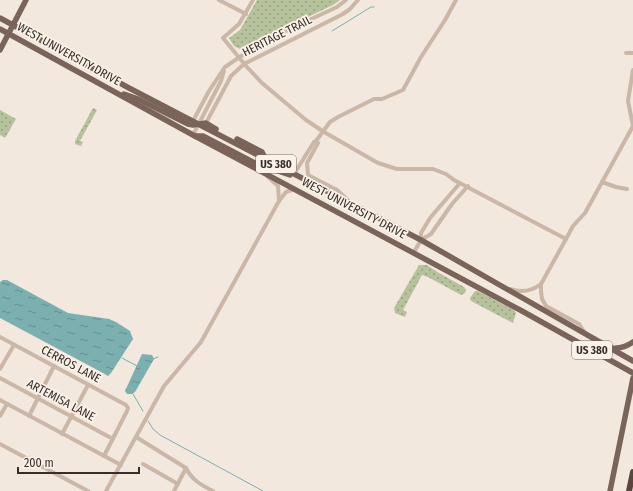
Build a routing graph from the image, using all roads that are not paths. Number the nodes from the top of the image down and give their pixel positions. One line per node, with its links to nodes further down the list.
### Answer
1 (26, 0): 9 (main road)
2 (219, 0): 7 (street)
3 (254, 0): 7 (street)
4 (346, 0): 15 (street, HERITAGE TRAIL)
5 (358, 0): 16 (street, HERITAGE TRAIL)
6 (456, 0): 21 (street)
7 (246, 14): 15 (street)
8 (0, 18): 9 (main road, WEST UNIVERSITY DRIVE / US 380)
9 (12, 25): 11 (main road); 19 (main road, WEST UNIVERSITY DRIVE / US 380)
10 (0, 28): 11 (main road, WEST UNIVERSITY DRIVE / US 380)
11 (8, 33): 12 (main road); 18 (main road, WEST UNIVERSITY DRIVE / US 380)
12 (0, 50)
13 (626, 53): 14 (street)
14 (633, 53)
15 (239, 57): 16 (street); 19 (street, HERITAGE TRAIL)
16 (244, 64): 20 (street, HERITAGE TRAIL); 21 (street)
17 (633, 70): 29 (street)
18 (115, 92): 19 (main road); 22 (main road, WEST UNIVERSITY DRIVE / US 380)
19 (195, 122): 20 (main road); 22 (street, HERITAGE TRAIL); 24 (main road, WEST UNIVERSITY DRIVE / US 380)
20 (206, 123): 24 (main road)
21 (323, 132): 23 (street); 28 (street)
22 (193, 135): 25 (main road, WEST UNIVERSITY DRIVE / US 380); 27 (main road)
23 (316, 141): 26 (street); 34 (street)
24 (265, 159): 26 (main road, WEST UNIVERSITY DRIVE / US 380)
25 (265, 174): 31 (main road, WEST UNIVERSITY DRIVE / US 380); 33 (street)
26 (294, 174): 27 (main road, WEST UNIVERSITY DRIVE / US 380)
27 (302, 178): 34 (main road, WEST UNIVERSITY DRIVE / US 380)
28 (460, 182): 30 (street); 36 (street)
29 (602, 182): 32 (street); 35 (street)
30 (468, 186): 35 (street); 36 (street)
31 (295, 189): 33 (street); 37 (main road, WEST UNIVERSITY DRIVE / US 380)
32 (627, 189)
33 (279, 201): 63 (street)
34 (354, 205): 36 (main road, WEST UNIVERSITY DRIVE / US 380)
35 (566, 239): 39 (street)
36 (420, 240): 37 (street); 38 (main road, WEST UNIVERSITY DRIVE / US 380)
37 (414, 252): 41 (main road, WEST UNIVERSITY DRIVE / US 380)
38 (495, 283): 39 (street); 40 (main road, WEST UNIVERSITY DRIVE / US 380)
39 (541, 284): 42 (street)
40 (528, 301): 41 (main road); 42 (main road, WEST UNIVERSITY DRIVE / US 380)
41 (522, 311): 50 (main road, WEST UNIVERSITY DRIVE / US 380)
42 (586, 335): 46 (main road, WEST UNIVERSITY DRIVE / US 380)
43 (0, 337): 45 (street, CERROS LANE)
44 (633, 342): 46 (main road)
45 (14, 344): 48 (street, CERROS LANE); 49 (street)
46 (606, 347): 47 (main road, WEST UNIVERSITY DRIVE / US 380)
47 (633, 361)
48 (54, 366): 53 (street, CERROS LANE); 55 (street)
49 (0, 369)
50 (633, 374)
51 (0, 378): 55 (street, ARTEMISA LANE)
52 (633, 378): 56 (main road)
53 (88, 385): 61 (street); 64 (street, CERROS LANE)
54 (633, 394): 56 (main road)
55 (38, 399): 60 (street); 61 (street, ARTEMISA LANE)
56 (629, 399): 76 (main road)
57 (0, 400): 58 (street)
58 (7, 404): 59 (street); 60 (street)
59 (0, 416)
60 (29, 416): 62 (street)
61 (71, 417): 62 (street); 64 (street, ARTEMISA LANE)
62 (62, 434): 66 (street)
63 (136, 437): 68 (street); 69 (street)
64 (113, 439): 66 (street)
65 (0, 444): 72 (street)
66 (104, 456): 68 (street)
67 (143, 464): 71 (street)
68 (121, 465): 73 (street)
69 (186, 468): 71 (street); 75 (street)
70 (633, 472): 77 (highway)
71 (178, 484): 74 (street)
72 (88, 491)
73 (106, 491)
74 (174, 491)
75 (212, 491)
76 (610, 491)
77 (629, 491)

